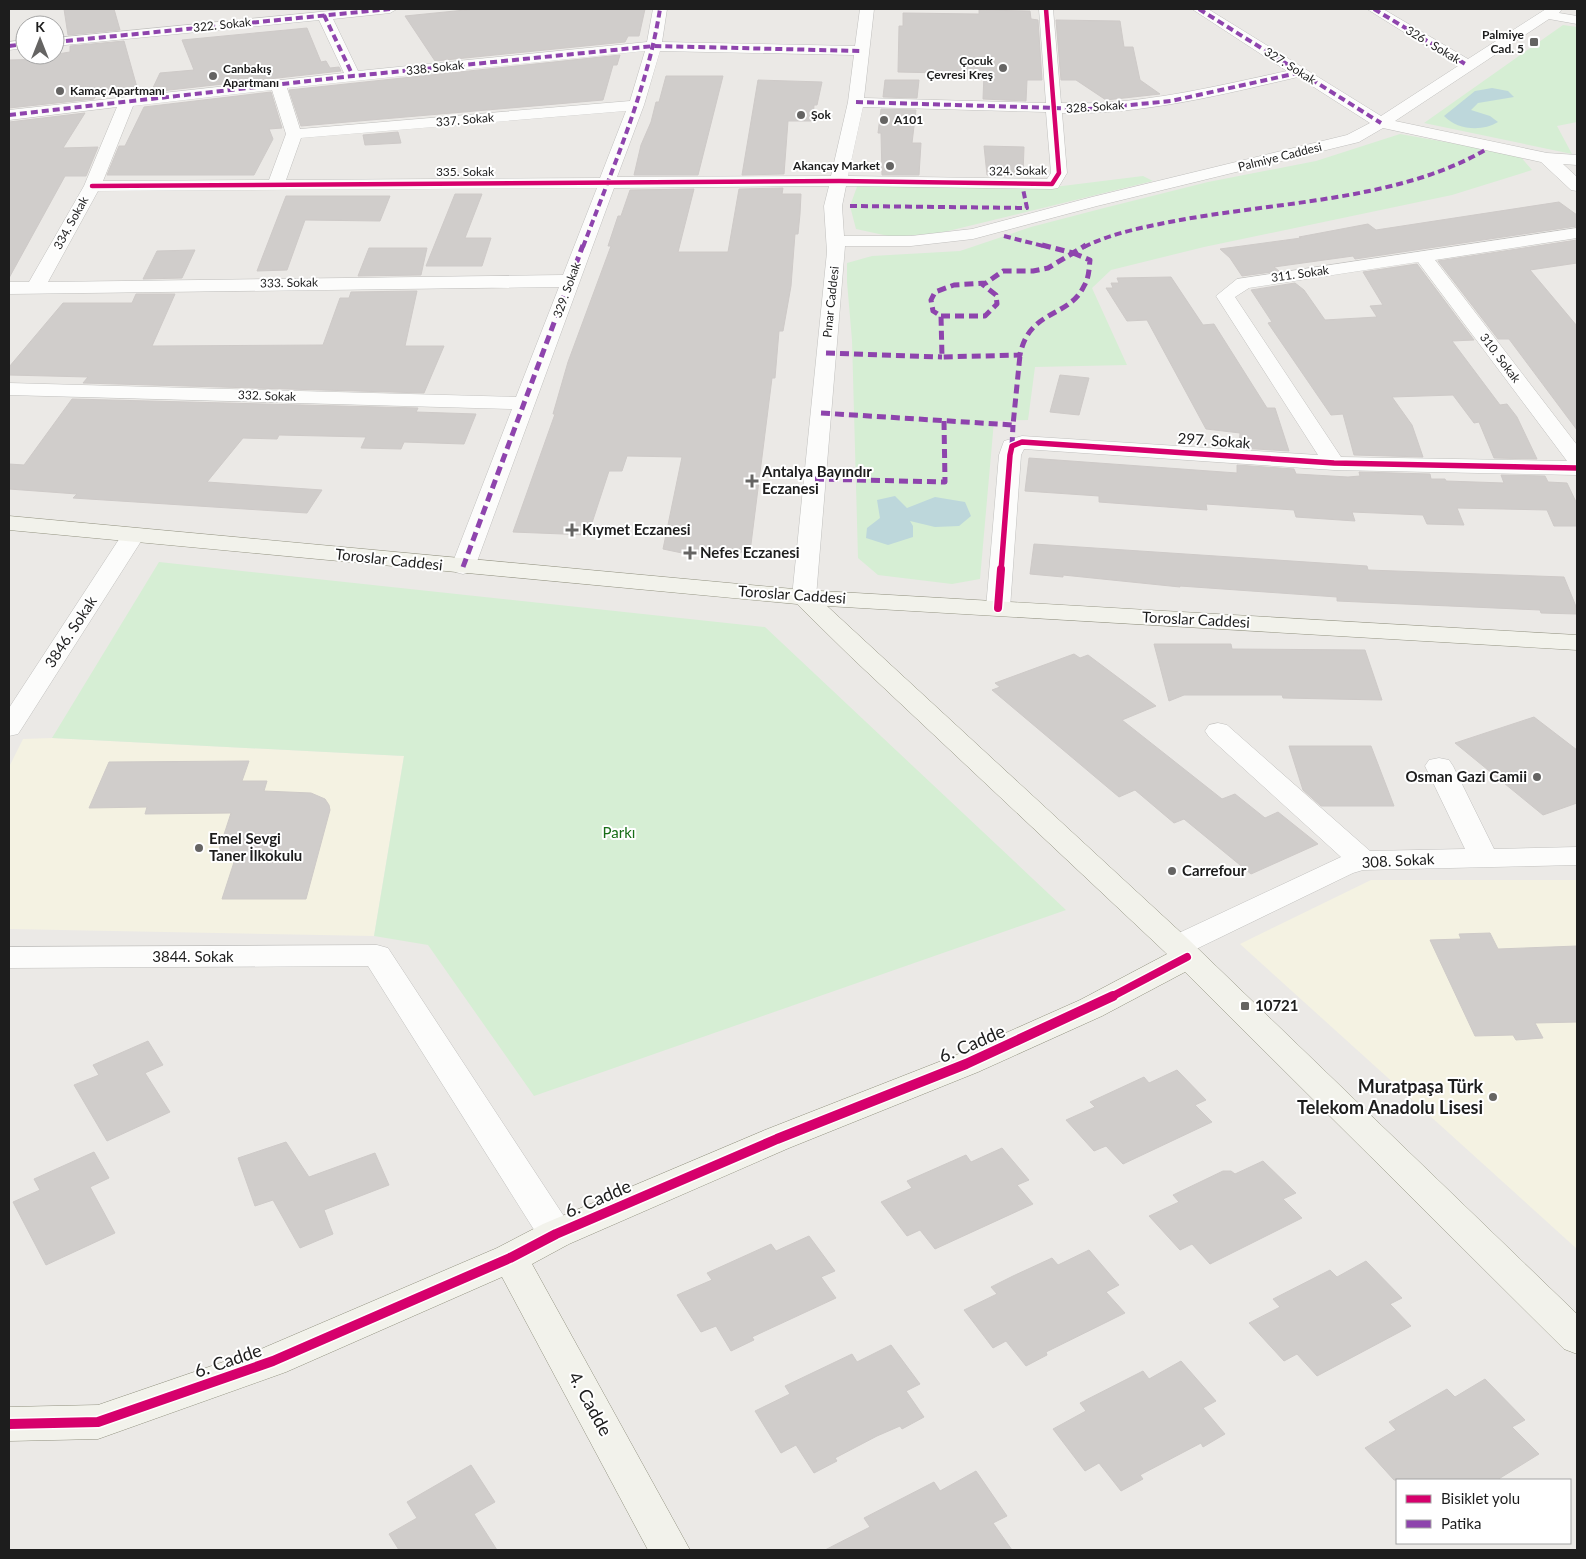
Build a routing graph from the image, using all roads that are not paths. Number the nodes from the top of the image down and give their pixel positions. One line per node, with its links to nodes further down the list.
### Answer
1 (390, 9): 7 (street, 322. Sokak)
2 (660, 9): 12 (street, 329. Sokak)
3 (867, 9): 13 (street, Pınar Caddesi)
4 (1046, 9): 21 (street, 324. Sokak)
5 (1199, 9): 15 (street, 327. Sokak)
6 (1374, 9): 14 (street, 326 . Sokak)
7 (341, 11): 9 (street, 322. Sokak)
8 (1551, 12): 10 (street); 14 (street, Palmiye Caddesi)
9 (324, 15): 11 (street, 322. Sokak); 16 (street)
10 (1577, 20)
11 (65, 41)
12 (654, 46): 13 (street, 338. Sokak); 16 (street, 338. Sokak); 20 (street, 329. Sokak)
13 (862, 51): 19 (street, Pınar Caddesi)
14 (1467, 65): 23 (street, Palmiye Caddesi)
15 (1302, 72): 21 (street, 328. Sokak); 23 (street, 327. Sokak)
16 (353, 76): 17 (street, 338. Sokak)
17 (278, 84): 18 (street, 338. Sokak); 24 (street)
18 (127, 101): 22 (street, 338. Sokak); 30 (street, 334. Sokak)
19 (856, 102): 21 (street, 328. Sokak); 27 (street, Pınar Caddesi)
20 (636, 105): 24 (street, 337. Sokak); 28 (street, 329. Sokak)
21 (1054, 109): 27 (street, 324. Sokak)
22 (9, 115)
23 (1381, 123): 25 (street); 33 (street, Palmiye Caddesi)
24 (294, 134): 29 (street)
25 (1547, 158): 26 (street); 31 (street)
26 (1577, 160)
27 (839, 181): 28 (street, 335. Sokak); 33 (street, Pınar Caddesi)
28 (607, 183): 29 (street, 335. Sokak); 35 (street, 329. Sokak)
29 (276, 185): 30 (street, 335. Sokak)
30 (92, 186): 37 (street, 334. Sokak)
31 (1577, 186)
32 (1577, 233): 34 (street, 311. Sokak)
33 (836, 247): 46 (street, Pınar Caddesi)
34 (1423, 257): 40 (street, 310. Sokak); 41 (street, 311. Sokak)
35 (570, 281): 37 (street, 333. Sokak); 39 (street, 329. Sokak)
36 (9, 288): 37 (street, 333. Sokak)
37 (35, 288)
38 (9, 389): 39 (street, 332. Sokak)
39 (525, 403): 45 (street, 329. Sokak)
40 (1577, 459)
41 (1334, 463): 42 (street, 297. Sokak); 47 (street, 297. Sokak)
42 (1577, 468)
43 (9, 523): 44 (main road, Toroslar Caddesi)
44 (133, 535): 45 (main road, Toroslar Caddesi); 49 (street, 3846. Sokak)
45 (464, 567): 46 (main road, Toroslar Caddesi)
46 (804, 597): 47 (main road, Toroslar Caddesi); 55 (main road)
47 (998, 608): 48 (main road, Toroslar Caddesi)
48 (1577, 642)
49 (9, 728)
50 (1218, 731): 54 (street)
51 (1439, 766): 52 (street)
52 (1483, 856): 53 (street, 308. Sokak); 54 (street, 308. Sokak)
53 (1577, 856)
54 (1363, 861): 55 (street, 308. Sokak)
55 (1182, 952): 57 (main road, 6. Cadde); 59 (main road)
56 (9, 958): 57 (street, 3844. Sokak)
57 (556, 1234): 58 (main road, 6. Cadde)
58 (510, 1258): 60 (main road, 6. Cadde); 61 (main road, 4. Cadde)
59 (1577, 1338)
60 (9, 1424)
61 (670, 1550)

